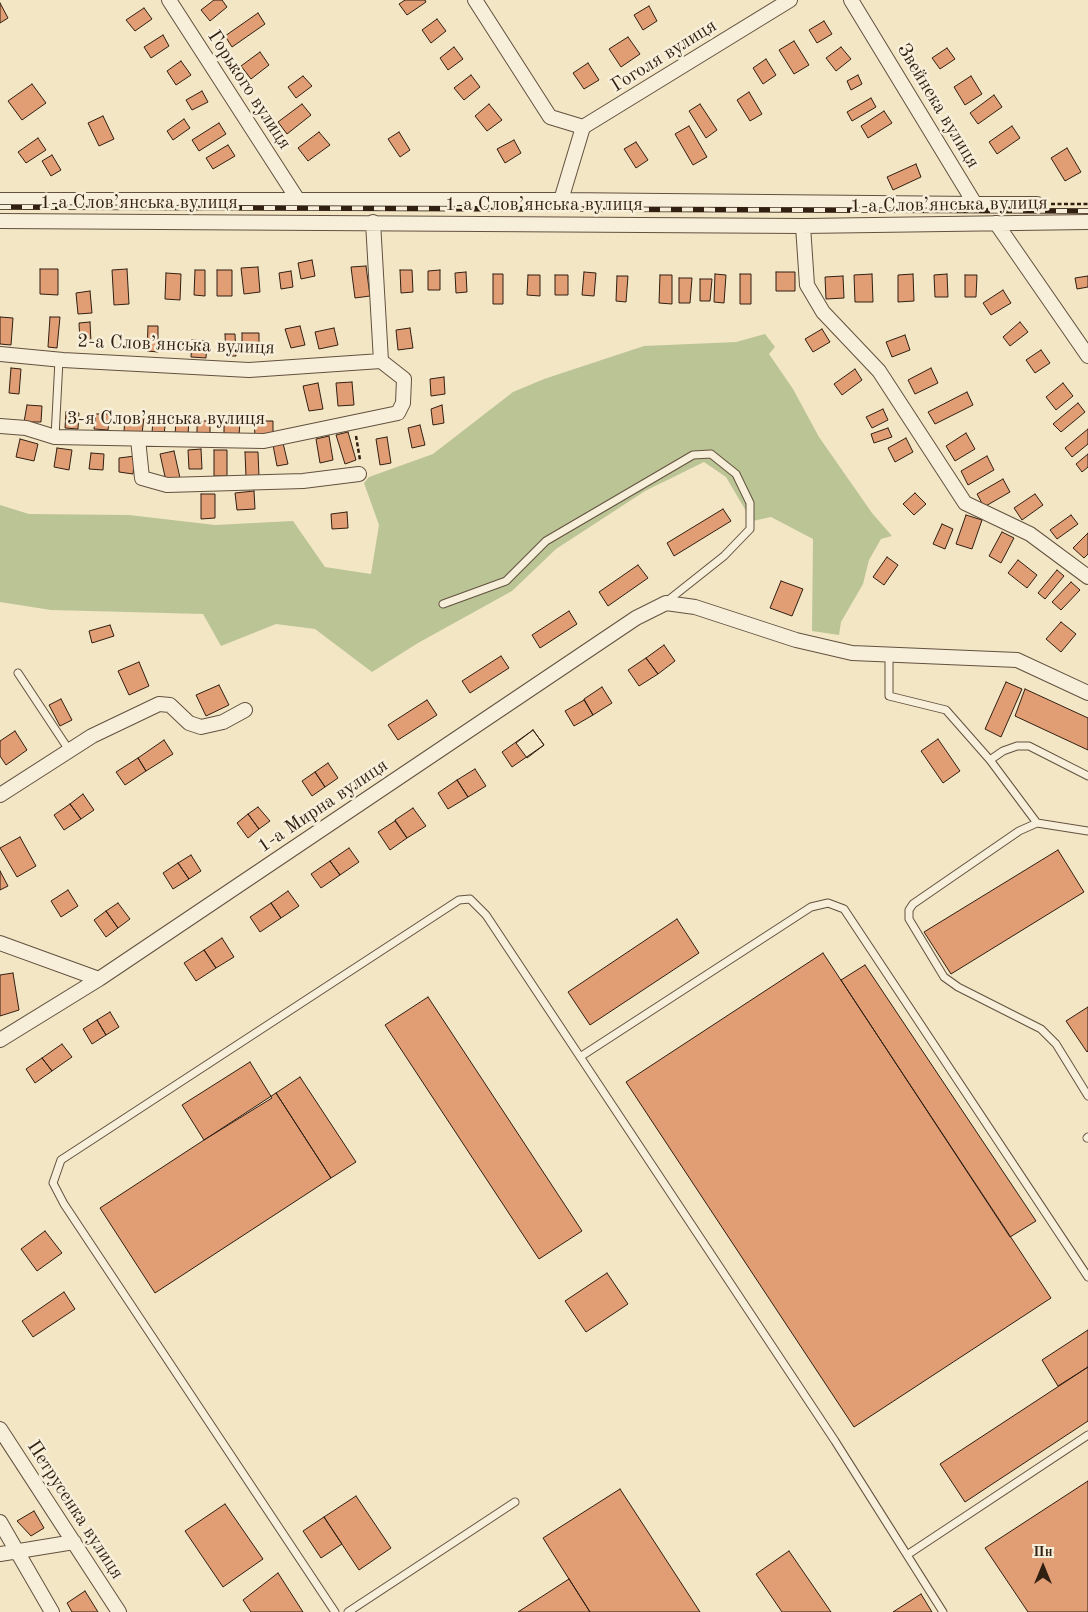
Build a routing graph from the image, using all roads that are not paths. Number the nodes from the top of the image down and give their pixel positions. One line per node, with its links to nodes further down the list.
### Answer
1 (169, 0): 7 (street, Горького вулиця)
2 (475, 0): 5 (street)
3 (790, 0): 5 (street, Гоголя вулиця)
4 (851, 0): 9 (street, Звейнека вулиця)
5 (584, 127): 8 (street)
6 (0, 200): 7 (street)
7 (298, 200): 8 (street)
8 (561, 200): 9 (street)
9 (975, 204): 10 (street)
10 (1037, 204)
11 (0, 221): 12 (street, 1-а Слов’янська вулиця)
12 (373, 222): 15 (street, 1-а Слов’янська вулиця); 19 (street)
13 (1088, 222): 14 (street, 1-а Слов’янська вулиця)
14 (996, 223): 15 (street, 1-а Слов’янська вулиця); 17 (street)
15 (803, 226): 24 (street)
16 (0, 354): 18 (street, 2-а Слов’янська вулиця)
17 (1088, 356)
18 (59, 360): 19 (street, 2-а Слов’янська вулиця); 21 (lane)
19 (381, 361): 22 (street, 3-я Слов’янська вулиця)
20 (0, 426): 21 (street, 3-я Слов’янська вулиця)
21 (55, 437): 22 (street, 3-я Слов’янська вулиця)
22 (138, 439): 23 (street)
23 (359, 474)
24 (1088, 577)
25 (666, 603): 26 (lane); 27 (street); 38 (street, 1-а Мирна вулиця)
26 (443, 604)
27 (889, 655): 29 (street); 32 (lane)
28 (18, 673): 31 (lane)
29 (1088, 693)
30 (245, 710): 31 (street)
31 (69, 750): 34 (street)
32 (990, 760): 33 (lane); 35 (lane)
33 (1088, 776)
34 (0, 796)
35 (1037, 823): 36 (lane); 41 (lane)
36 (1088, 831)
37 (0, 943): 38 (street)
38 (99, 979): 39 (street, 1-а Мирна вулиця)
39 (0, 1040)
40 (580, 1057): 42 (lane); 50 (lane); 53 (lane)
41 (1088, 1096)
42 (1088, 1277)
43 (0, 1429): 47 (street, Петрусенка вулиця)
44 (1088, 1435): 50 (lane)
45 (514, 1502): 54 (lane)
46 (0, 1522): 48 (street)
47 (74, 1542): 48 (street); 52 (street, Петрусенка вулиця)
48 (18, 1551): 49 (street); 51 (street)
49 (0, 1554)
50 (908, 1555): 55 (lane)
51 (52, 1612)
52 (119, 1612)
53 (335, 1612)
54 (348, 1612)
55 (944, 1612)

